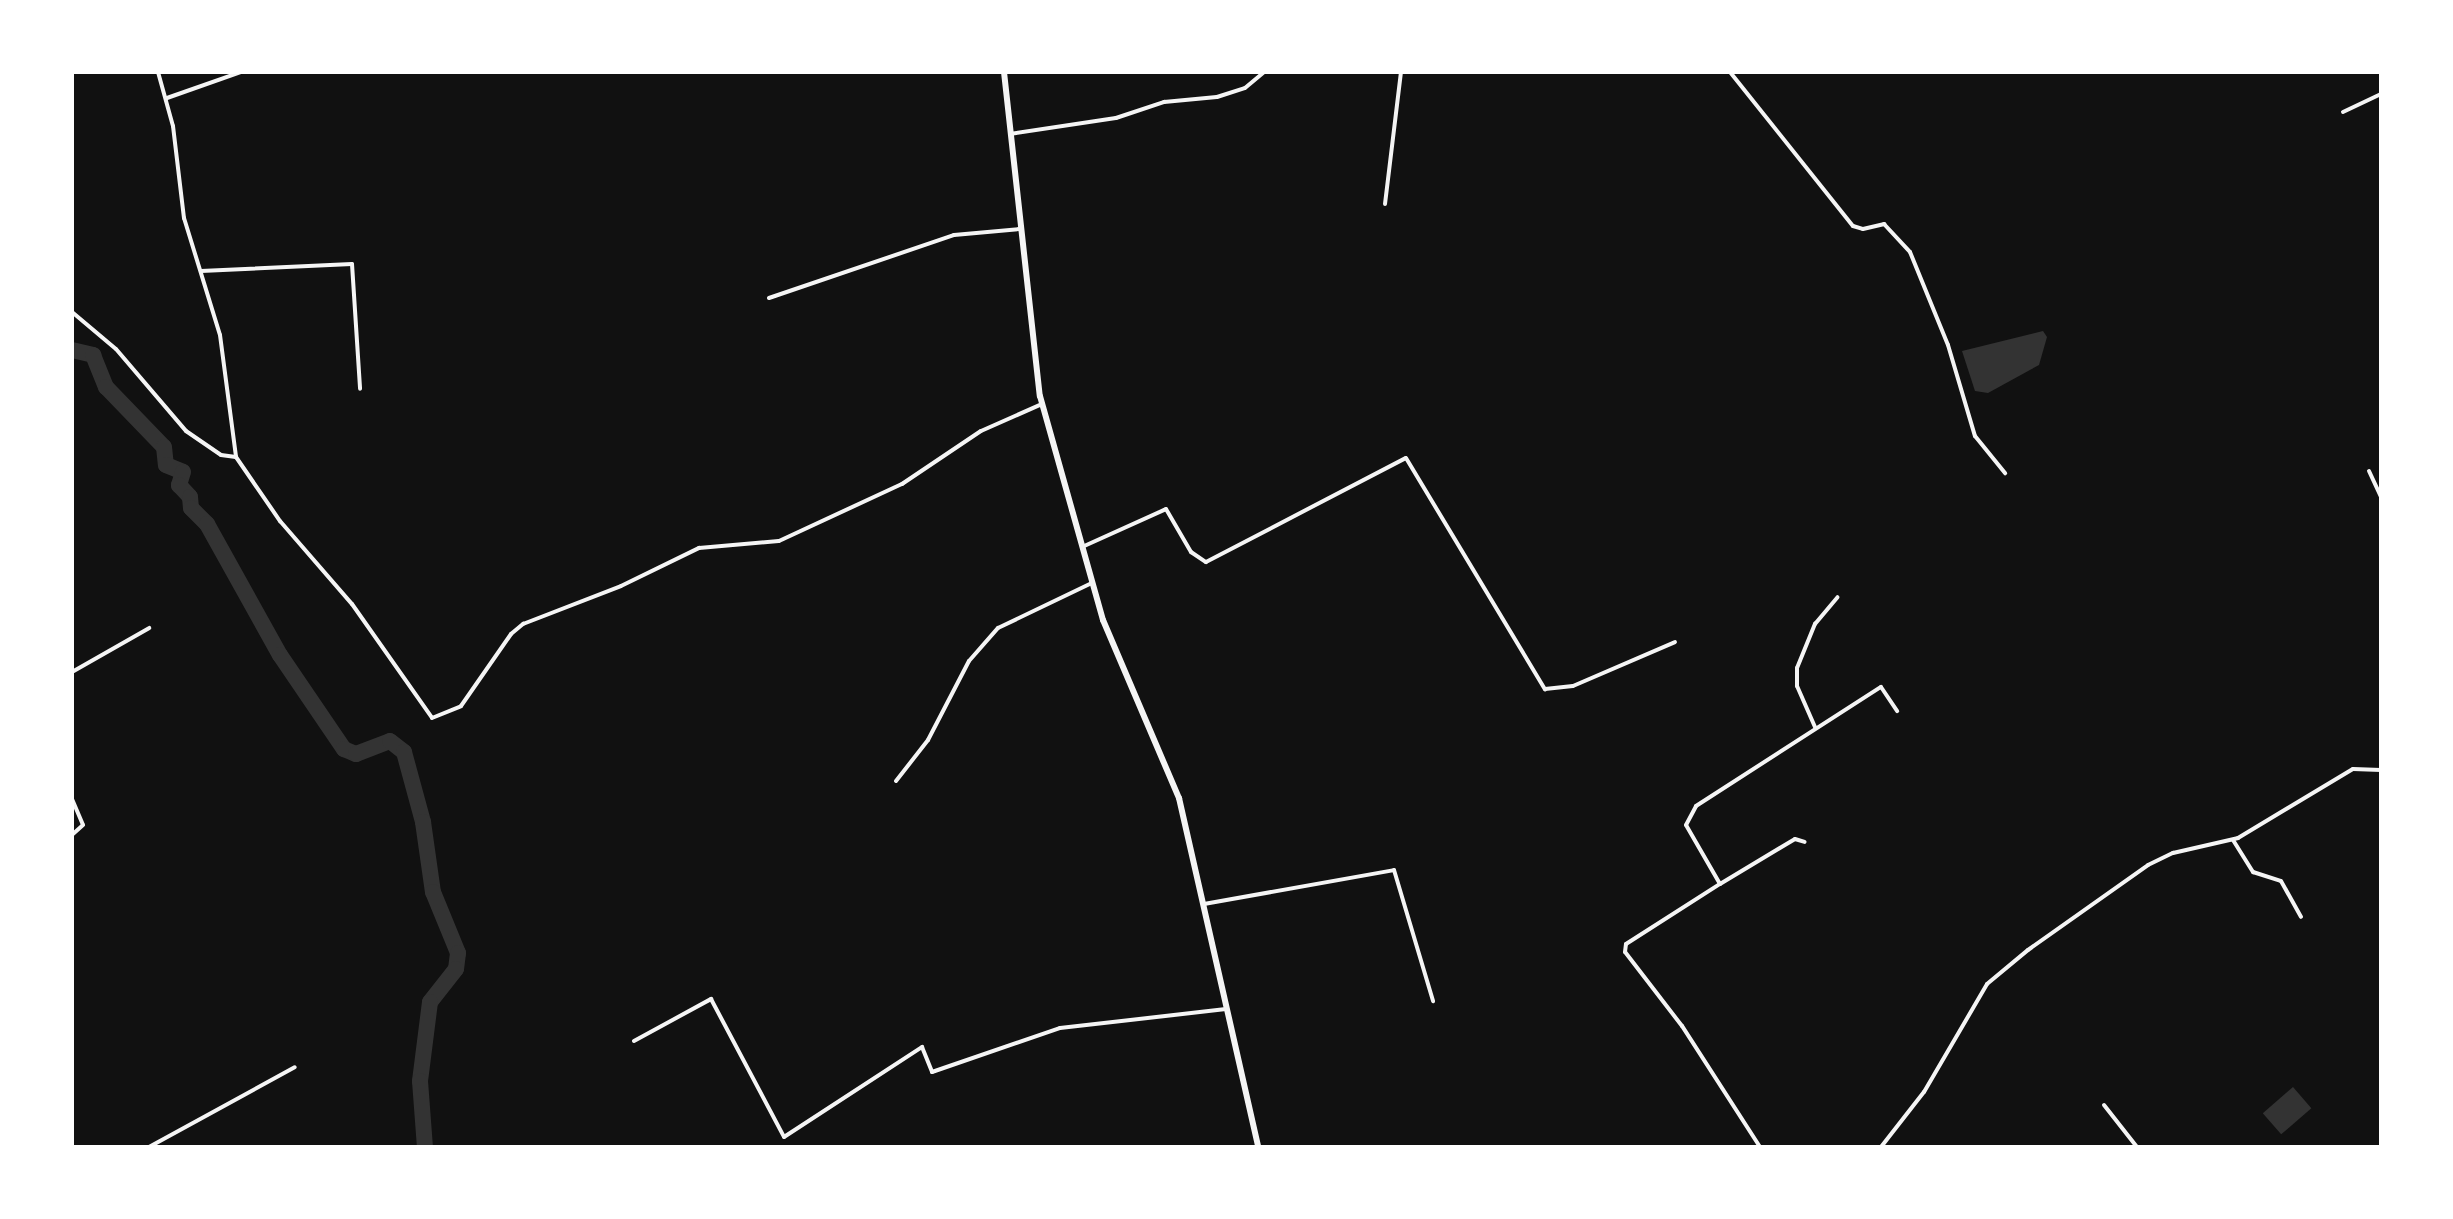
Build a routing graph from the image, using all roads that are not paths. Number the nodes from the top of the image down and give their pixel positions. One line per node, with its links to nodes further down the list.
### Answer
1 (158, 72): 8 (street)
2 (241, 72): 8 (street)
3 (1004, 72): 10 (main road)
4 (1264, 72): 10 (street)
5 (1401, 72): 11 (street)
6 (1730, 72): 20 (street)
7 (2381, 94): 9 (street)
8 (167, 98): 13 (street)
9 (2343, 112)
10 (1010, 134): 12 (main road)
11 (1385, 204)
12 (1020, 229): 14 (street); 17 (main road)
13 (201, 271): 16 (street); 18 (street)
14 (769, 298)
15 (72, 312): 18 (street)
16 (360, 389)
17 (1042, 404): 18 (street); 22 (main road)
18 (236, 457)
19 (2369, 471): 21 (street)
20 (2005, 473)
21 (2381, 497)
22 (1082, 547): 23 (main road); 26 (street)
23 (1092, 583): 31 (street); 37 (main road)
24 (1838, 597): 29 (street)
25 (149, 628): 27 (street)
26 (1675, 642)
27 (72, 672)
28 (1897, 711): 29 (street)
29 (1815, 727): 36 (street)
30 (2381, 770): 34 (street)
31 (896, 781)
32 (72, 799): 33 (street)
33 (72, 835)
34 (2233, 840): 38 (street); 47 (street)
35 (1805, 842): 36 (street)
36 (1720, 884): 46 (street)
37 (1204, 904): 39 (street); 40 (main road)
38 (2301, 917)
39 (1433, 1001)
40 (1226, 1009): 41 (street); 45 (main road)
41 (634, 1041)
42 (295, 1067): 44 (street)
43 (2104, 1105): 48 (street)
44 (149, 1147)
45 (1258, 1147)
46 (1760, 1147)
47 (1881, 1147)
48 (2137, 1147)

